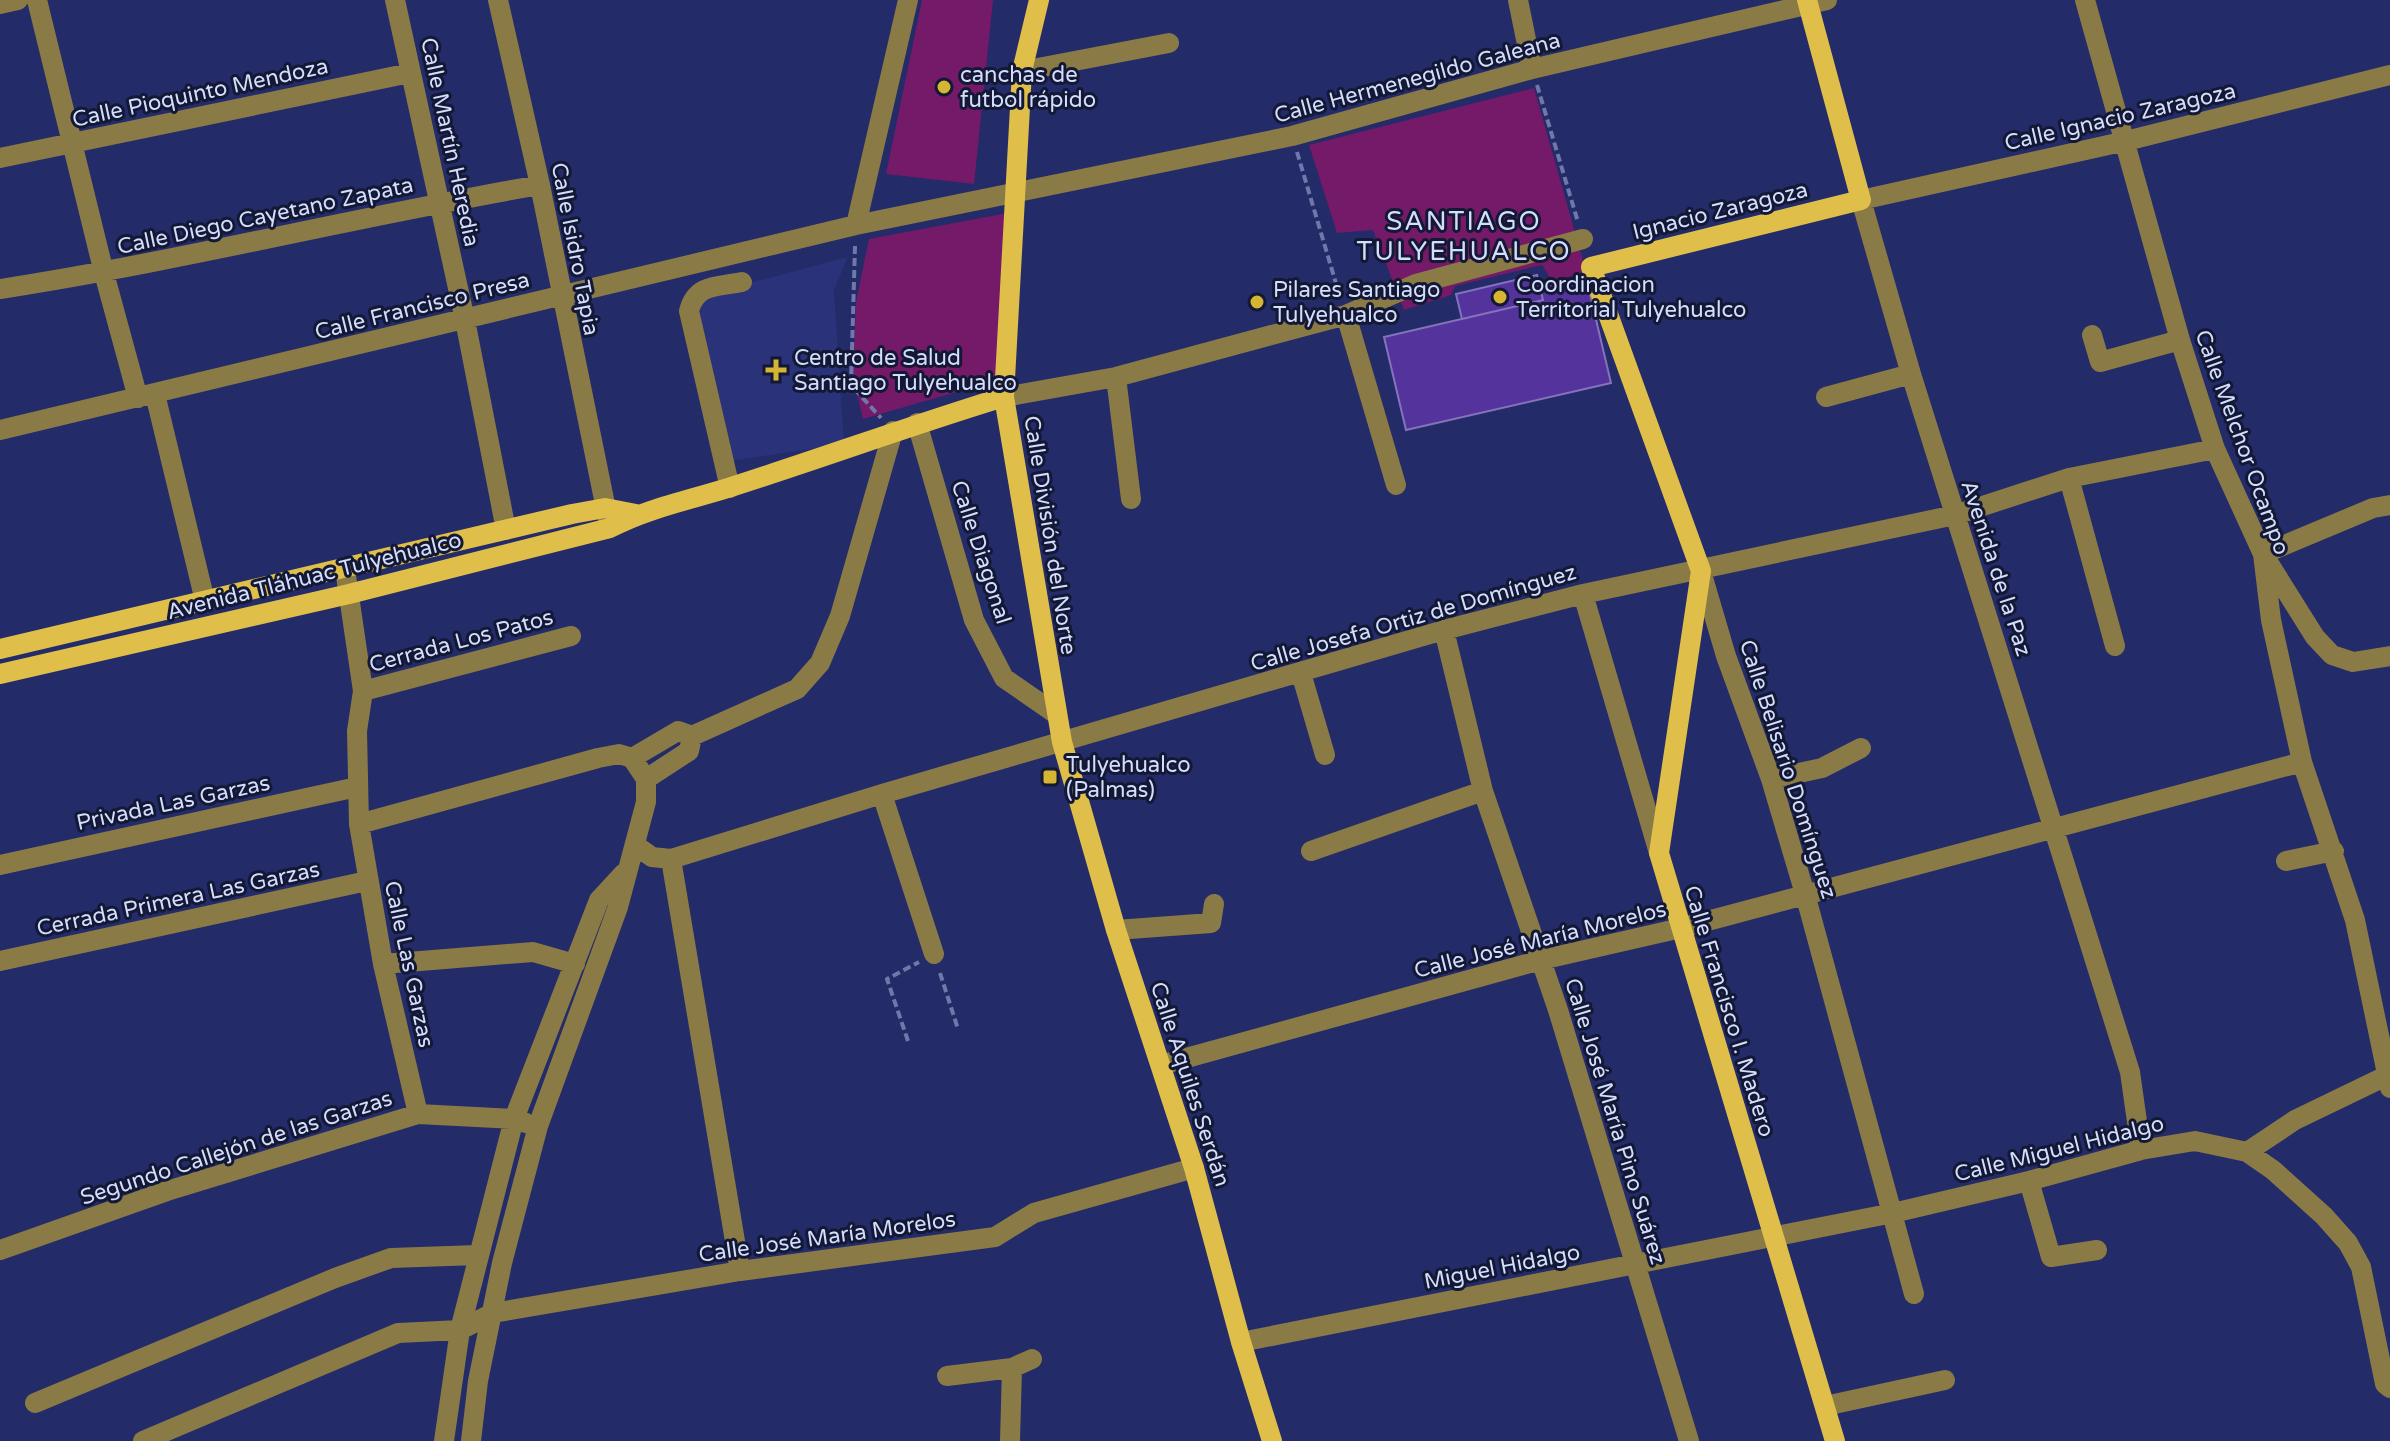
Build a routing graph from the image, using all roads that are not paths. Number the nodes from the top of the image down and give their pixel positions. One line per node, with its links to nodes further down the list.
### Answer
1 (18, 0): 10 (street)
2 (37, 0): 17 (street)
3 (395, 0): 14 (street, Calle Martín Heredia)
4 (498, 0): 19 (street, Calle Isidro Tapia)
5 (908, 0): 23 (street)
6 (1039, 0): 13 (main road, Calle División del Norte)
7 (1518, 0): 12 (street)
8 (2085, 0): 16 (street, Calle Melchor Ocampo)
9 (1814, 2): 12 (street, Calle Hermenegildo Galeana); 21 (main road, Avenida de la Paz)
10 (0, 4)
11 (1169, 43): 13 (street)
12 (1532, 69): 20 (street, Calle Hermenegildo Galeana)
13 (1022, 71): 20 (main road, Calle División del Norte)
14 (410, 73): 17 (street, Calle Pioquinto Mendoza); 22 (street, Calle Martín Heredia)
15 (2390, 75): 16 (street, Calle Ignacio Zaragoza)
16 (2126, 141): 21 (street, Calle Ignacio Zaragoza); 33 (street, Calle Melchor Ocampo)
17 (74, 143): 18 (street, Calle Pioquinto Mendoza); 26 (street)
18 (0, 158)
19 (540, 185): 22 (street, Calle Diego Cayetano Zapata); 29 (street, Calle Isidro Tapia)
20 (1017, 192): 23 (street, Calle Hermenegildo Galeana); 37 (main road, Calle División del Norte)
21 (1861, 200): 25 (main road, Ignacio Zaragoza); 34 (street, Avenida de la Paz)
22 (440, 202): 26 (street, Calle Diego Cayetano Zapata); 31 (street, Calle Martín Heredia)
23 (856, 225): 29 (street, Calle Francisco Presa)
24 (1583, 239): 30 (street)
25 (1591, 267): 53 (main road, Calle Belisario Domínguez)
26 (104, 273): 28 (street, Calle Diego Cayetano Zapata); 36 (street)
27 (742, 282): 45 (street)
28 (0, 289)
29 (560, 296): 31 (street, Calle Francisco Presa); 49 (street, Calle Isidro Tapia)
30 (1346, 315): 35 (street); 44 (street)
31 (465, 320): 36 (street, Calle Francisco Presa); 50 (street, Calle Martín Heredia)
32 (2092, 335): 33 (street)
33 (2180, 340): 42 (street, Calle Melchor Ocampo)
34 (1911, 374): 38 (street); 48 (street, Avenida de la Paz)
35 (1116, 377): 37 (street); 46 (street)
36 (146, 396): 40 (street, Calle Francisco Presa); 56 (street)
37 (1004, 397): 39 (main road, Avenida Tláhuac Tulyehualco); 65 (main road, Calle División del Norte)
38 (1826, 397)
39 (917, 423): 41 (main road, Avenida Tláhuac Tulyehualco); 65 (street, Calle Diagonal)
40 (0, 430)
41 (893, 431): 45 (main road, Avenida Tláhuac Tulyehualco); 66 (street)
42 (2215, 449): 43 (street, Calle Josefa Ortiz de Domínguez); 51 (street, Calle Melchor Ocampo)
43 (2069, 478): 48 (street, Calle Josefa Ortiz de Domínguez); 59 (street)
44 (1396, 485)
45 (730, 488): 49 (main road, Avenida Tláhuac Tulyehualco)
46 (1131, 499)
47 (2390, 505): 51 (street)
48 (1955, 515): 53 (street, Calle Josefa Ortiz de Domínguez); 78 (street, Avenida de la Paz)
49 (607, 518): 50 (main road, Avenida Tláhuac Tulyehualco); 54 (main road, Avenida Tláhuac Tulyehualco)
50 (506, 530): 52 (main road, Avenida Tláhuac Tulyehualco)
51 (2263, 554): 61 (street); 71 (street, Calle Melchor Ocampo)
52 (345, 569): 54 (street, Calle Las Garzas); 56 (main road, Avenida Tláhuac Tulyehualco)
53 (1701, 571): 55 (street, Calle Josefa Ortiz de Domínguez); 73 (street, Calle Belisario Domínguez); 82 (main road)
54 (349, 594): 63 (main road, Avenida Tláhuac Tulyehualco); 64 (street, Calle Las Garzas)
55 (1583, 594): 57 (street, Calle Josefa Ortiz de Domínguez); 82 (street, Calle Francisco I. Madero)
56 (205, 601): 60 (main road, Avenida Tláhuac Tulyehualco)
57 (1444, 630): 62 (street, Calle Josefa Ortiz de Domínguez); 75 (street, Calle José María Pino Suárez)
58 (571, 636): 64 (street, Cerrada Los Patos)
59 (2115, 646)
60 (0, 649)
61 (2390, 656)
62 (1301, 673): 67 (street, Calle Josefa Ortiz de Domínguez); 69 (street)
63 (0, 674)
64 (363, 691): 74 (street, Calle Las Garzas)
65 (1056, 714): 67 (main road, Calle División del Norte)
66 (692, 736): 70 (street); 72 (street)
67 (1062, 742): 76 (street, Calle Josefa Ortiz de Domínguez); 91 (main road, Calle Aquiles Serdán)
68 (1861, 748): 73 (street)
69 (1325, 755)
70 (632, 758): 72 (street); 77 (street)
71 (2302, 762): 78 (street, Calle José María Morelos); 81 (street, Calle Melchor Ocampo)
72 (646, 779): 79 (street)
73 (1771, 779): 88 (street, Calle Belisario Domínguez)
74 (357, 787): 77 (street, Calle Las Garzas); 85 (street, Privada Las Garzas)
75 (1483, 791): 80 (street); 93 (street, Calle José María Pino Suárez)
76 (882, 794): 83 (street, Calle Josefa Ortiz de Domínguez); 92 (street)
77 (359, 824): 87 (street, Calle Las Garzas)
78 (2056, 829): 88 (street, Calle José María Morelos); 102 (street, Avenida de la Paz)
79 (635, 845): 83 (street); 86 (street)
80 (1311, 851)
81 (2334, 851): 84 (street); 98 (street, Calle Melchor Ocampo)
82 (1659, 853): 90 (main road, Calle Francisco I. Madero)
83 (671, 859): 112 (street)
84 (2286, 861)
85 (0, 865)
86 (627, 870): 96 (street); 101 (street)
87 (367, 881): 94 (street, Cerrada Primera Las Garzas); 95 (street, Calle Las Garzas)
88 (1805, 894): 90 (street, Calle José María Morelos); 106 (street, Calle Belisario Domínguez)
89 (1214, 904): 91 (street)
90 (1681, 928): 93 (street, Calle José María Morelos); 107 (main road, Calle Francisco I. Madero)
91 (1116, 930): 97 (main road, Calle Aquiles Serdán)
92 (934, 954)
93 (1541, 960): 97 (street, Calle José María Morelos); 111 (street, Calle José María Pino Suárez)
94 (0, 961)
95 (383, 964): 96 (street); 99 (street, Calle Las Garzas)
96 (575, 964): 100 (street)
97 (1161, 1065): 104 (main road, Calle Aquiles Serdán)
98 (2389, 1082): 103 (street)
99 (418, 1114): 100 (street, Segundo Callejón de las Garzas); 108 (street, Segundo Callejón de las Garzas)
100 (514, 1119): 101 (street, Segundo Callejón de las Garzas); 110 (street)
101 (538, 1126): 114 (street)
102 (2141, 1150): 103 (street, Calle Miguel Hidalgo); 105 (street, Calle Miguel Hidalgo)
103 (2247, 1152): 121 (street)
104 (1194, 1168): 112 (street, Calle José María Morelos); 116 (main road, Calle Aquiles Serdán)
105 (2029, 1181): 106 (street, Calle Miguel Hidalgo); 109 (street)
106 (1893, 1213): 107 (street, Calle Miguel Hidalgo); 113 (street, Calle Belisario Domínguez)
107 (1772, 1236): 111 (street, Miguel Hidalgo); 123 (main road, Calle Francisco I. Madero)
108 (0, 1250)
109 (2097, 1250)
110 (478, 1255): 115 (street); 122 (street)
111 (1635, 1263): 116 (street, Miguel Hidalgo); 129 (street, Calle José María Pino Suárez)
112 (740, 1271): 114 (street, Calle José María Morelos)
113 (1914, 1294)
114 (493, 1313): 115 (street, Calle José María Morelos); 126 (street)
115 (460, 1330): 124 (street); 125 (street)
116 (1241, 1342): 128 (main road, Calle Aquiles Serdán)
117 (1032, 1359): 118 (street)
118 (1012, 1368): 119 (street); 127 (street)
119 (947, 1376)
120 (1945, 1380): 123 (street)
121 (2390, 1388)
122 (35, 1403)
123 (1825, 1406): 130 (main road, Calle Francisco I. Madero)
124 (143, 1441)
125 (444, 1441)
126 (471, 1441)
127 (1010, 1441)
128 (1272, 1441)
129 (1689, 1441)
130 (1835, 1441)

